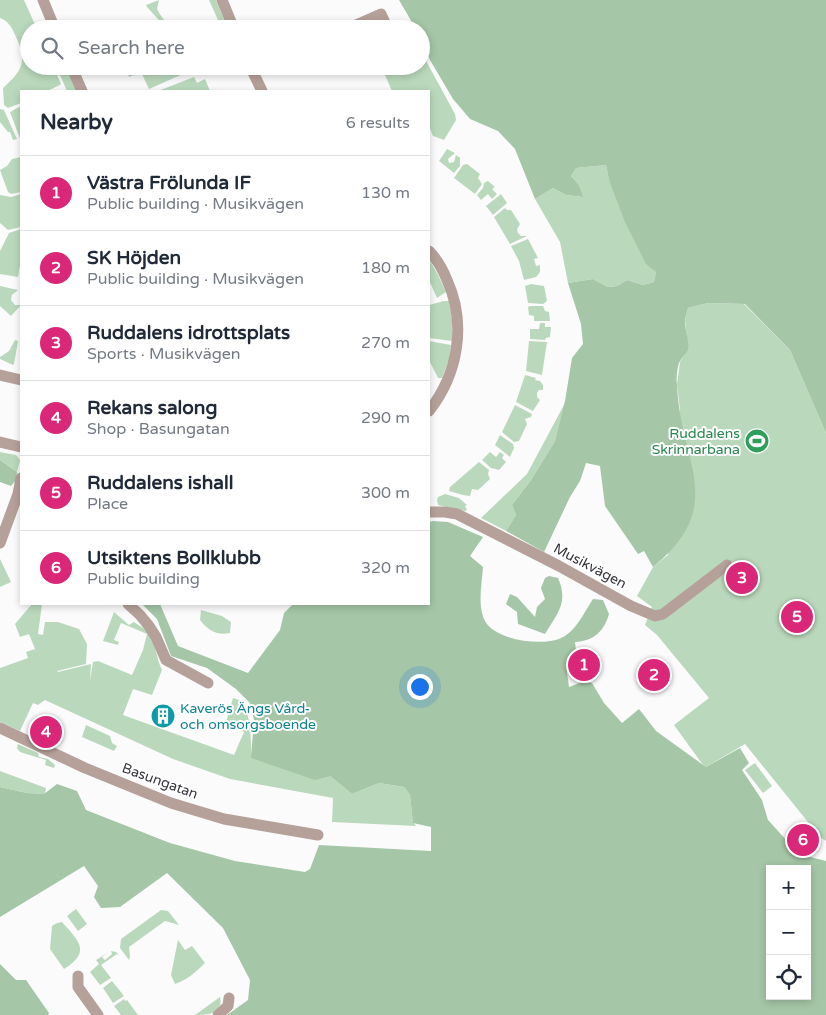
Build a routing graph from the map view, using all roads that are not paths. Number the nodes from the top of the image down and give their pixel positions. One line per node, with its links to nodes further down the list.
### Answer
1 (42, 0): 3 (street)
2 (222, 0): 4 (street)
3 (51, 20)
4 (230, 20)
5 (367, 20): 6 (street)
6 (384, 20)
7 (75, 75): 9 (street)
8 (257, 75): 10 (street)
9 (82, 90)
10 (262, 90)
11 (430, 252): 14 (street)
12 (0, 375): 13 (street)
13 (20, 380)
14 (430, 410)
15 (0, 442): 16 (street)
16 (20, 446)
17 (20, 483): 19 (street)
18 (430, 512): 20 (street, Musikvägen)
19 (0, 543)
20 (727, 565)
21 (129, 605): 22 (street)
22 (208, 683)
23 (0, 728): 24 (street, Basungatan)
24 (318, 834)
25 (78, 976): 27 (street)
26 (230, 998): 28 (street)
27 (98, 1015)
28 (218, 1015)

